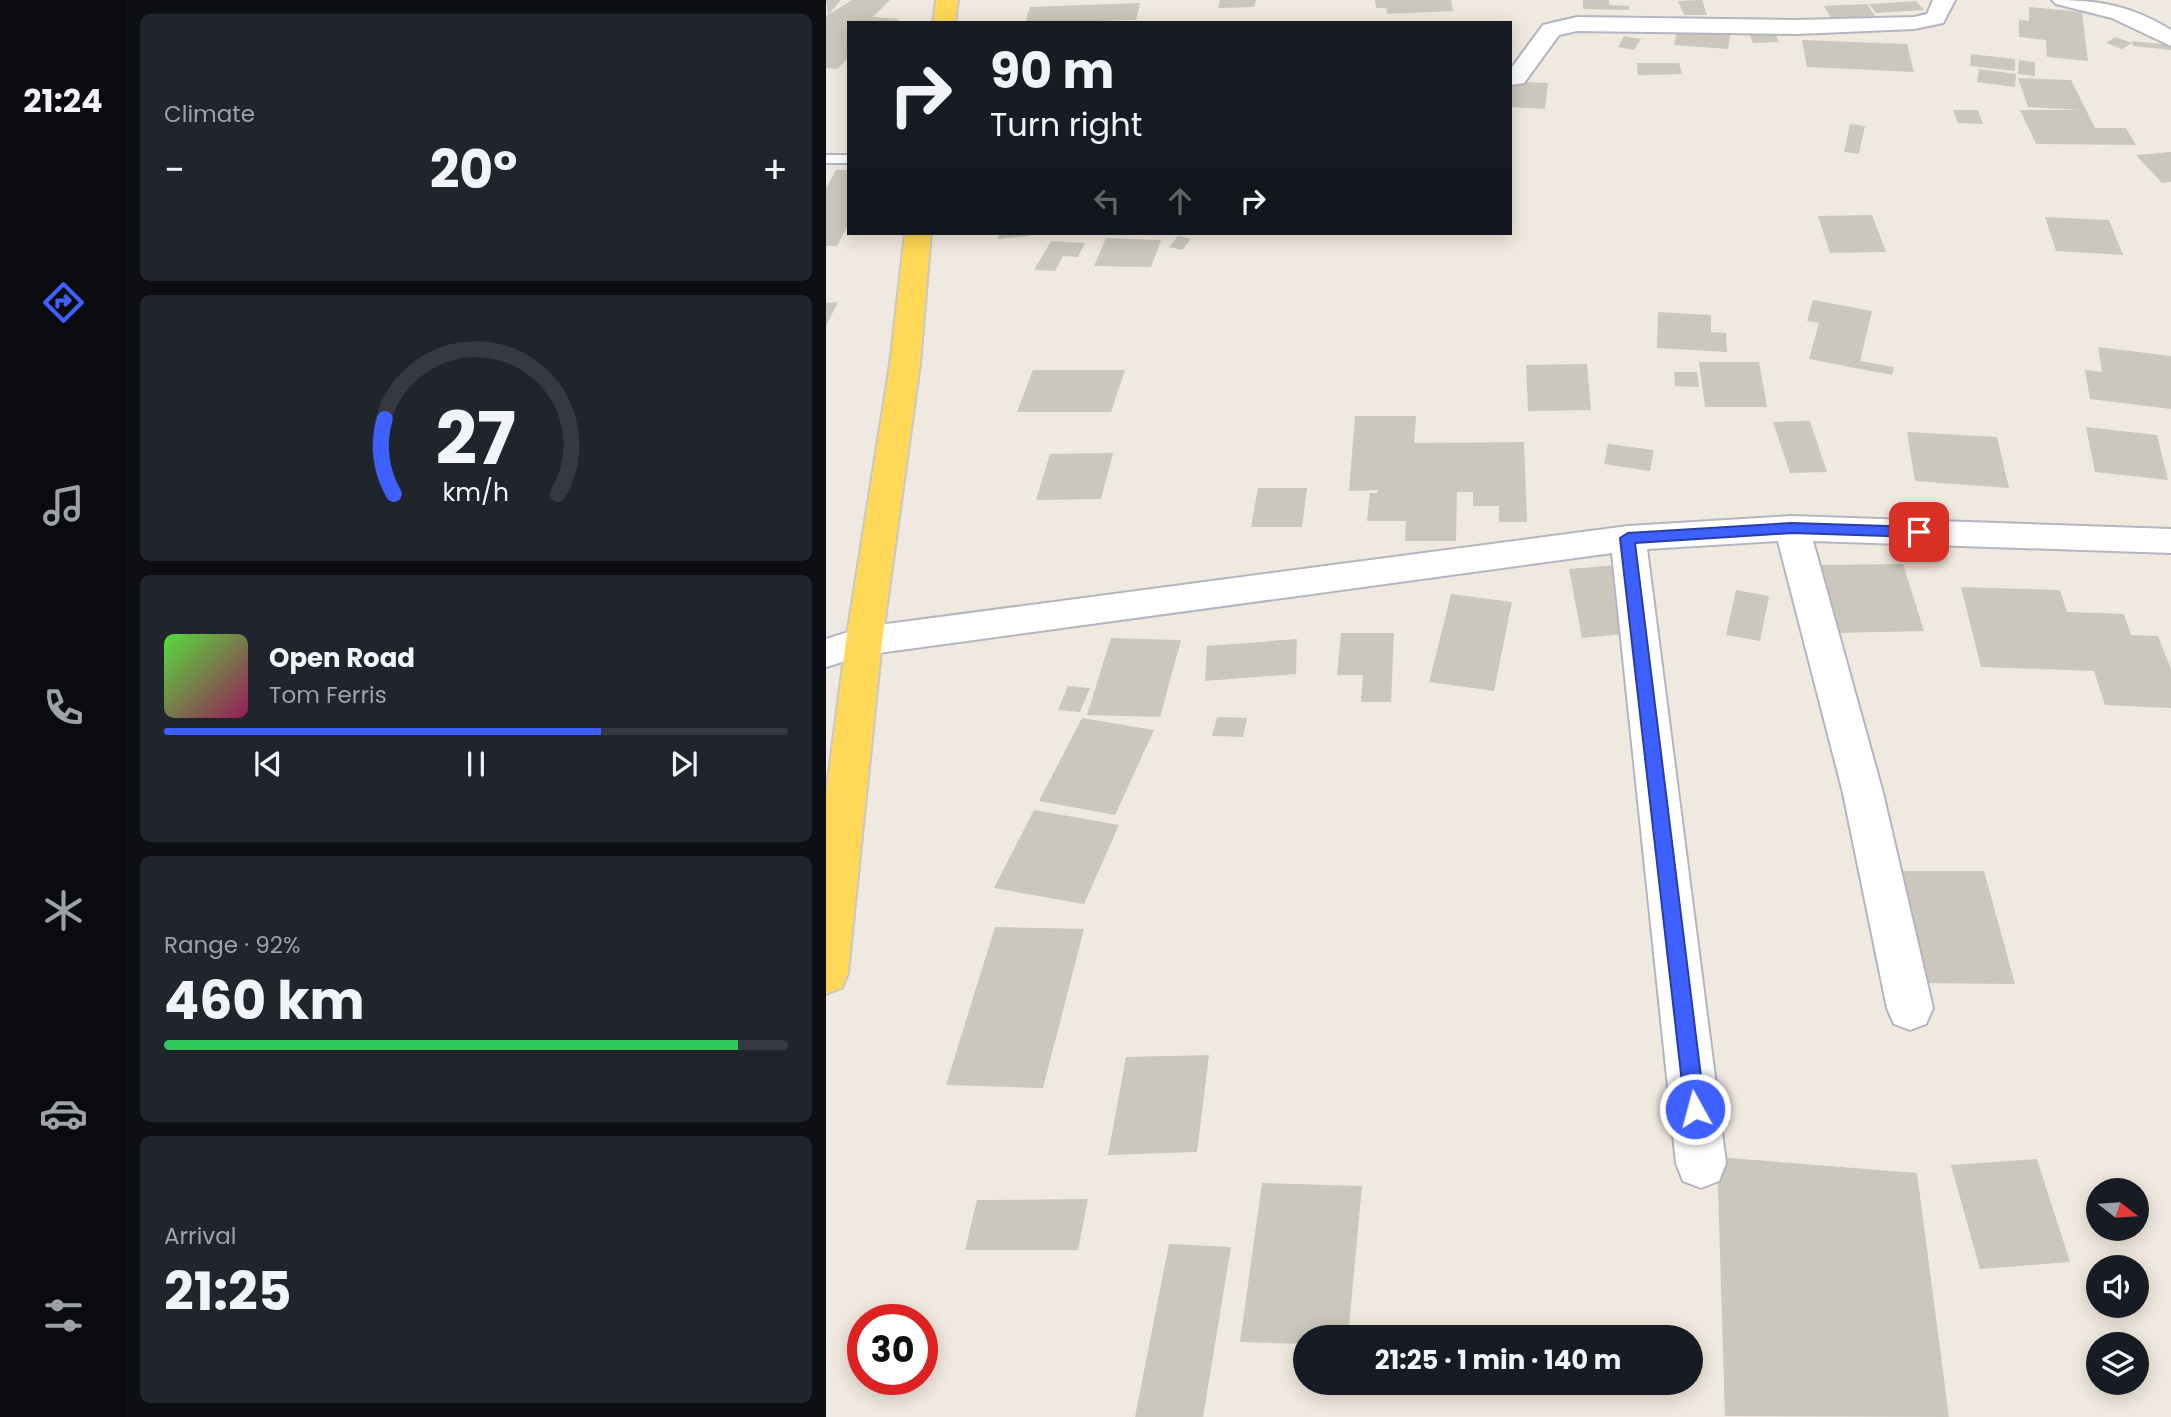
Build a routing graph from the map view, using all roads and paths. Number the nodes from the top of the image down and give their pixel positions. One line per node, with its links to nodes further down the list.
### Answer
1 (947, 0): 4 (main road)
2 (1944, 0): 6 (street)
3 (2063, 0): 5 (street)
4 (944, 21)
5 (2171, 39)
6 (1512, 78)
7 (826, 159): 8 (lane)
8 (847, 159)
9 (918, 235): 13 (main road)
10 (1792, 528): 11 (street); 12 (street); 16 (street)
11 (1628, 538): 13 (street); 17 (street)
12 (2171, 541)
13 (864, 641): 14 (street); 15 (main road)
14 (826, 653)
15 (826, 973)
16 (1910, 1008)
17 (1701, 1163)

